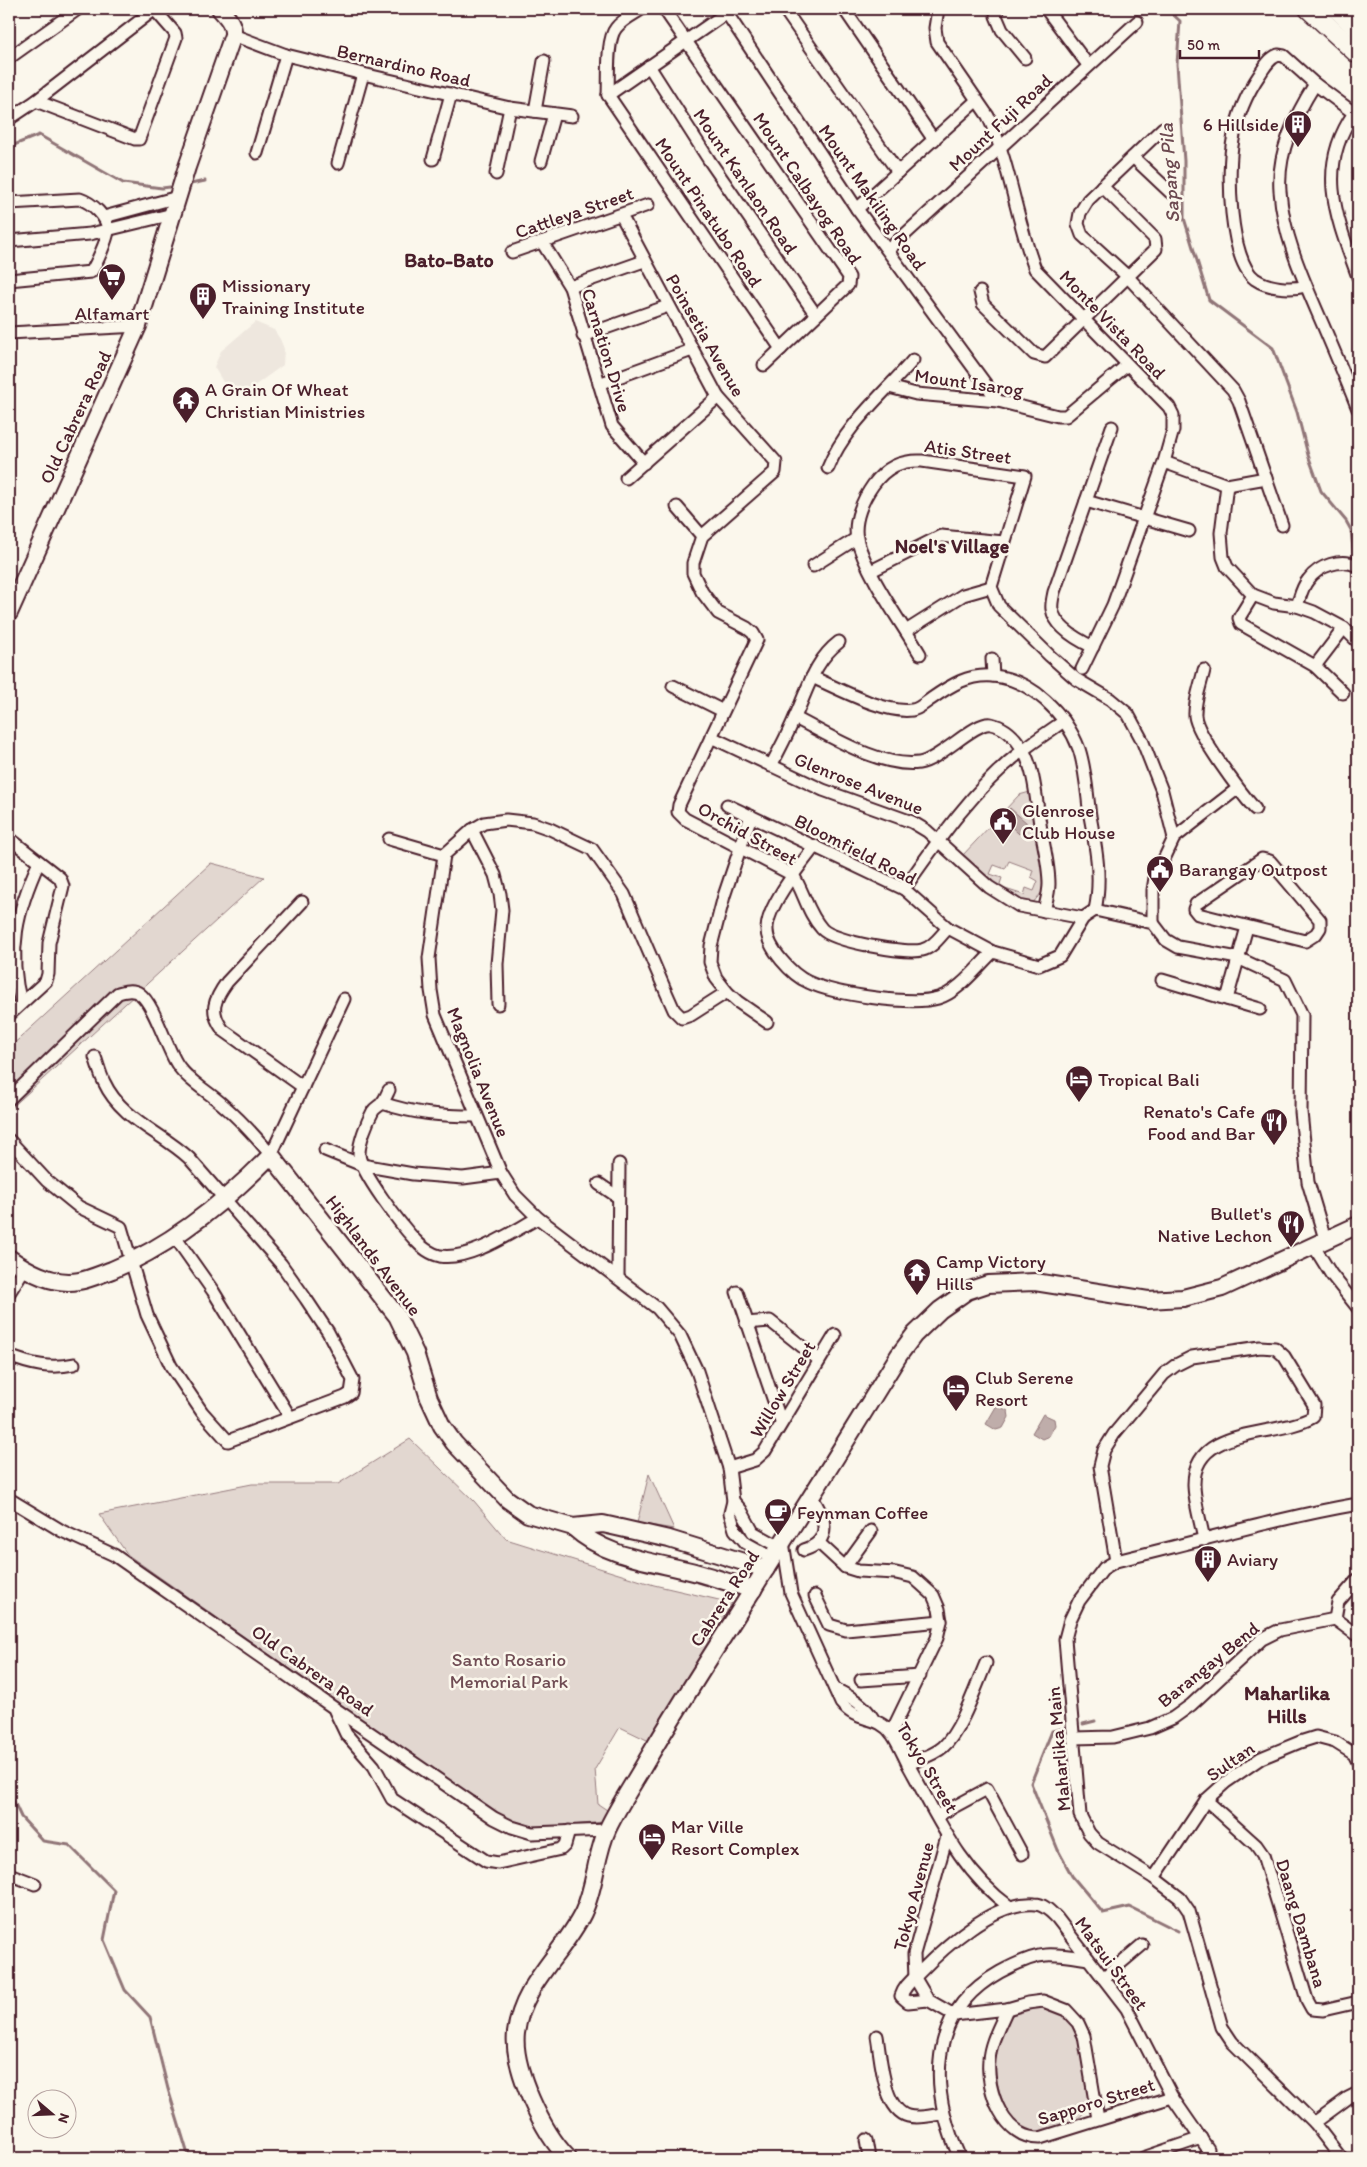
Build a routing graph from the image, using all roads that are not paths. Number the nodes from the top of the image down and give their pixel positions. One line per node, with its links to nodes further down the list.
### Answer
1 (78, 9): 20 (street)
2 (154, 9): 30 (street); 30 (street)
3 (220, 9): 16 (street)
4 (642, 9): 28 (street)
5 (664, 9): 17 (street, Mount Calbayog Road)
6 (784, 9): 45 (street)
7 (844, 9): 38 (street)
8 (938, 9): 29 (street, Monte Vista Road)
9 (998, 9): 21 (street)
10 (1046, 9): 23 (street)
11 (1309, 9): 18 (main road)
12 (1337, 9): 15 (main road)
13 (727, 10): 17 (street); 52 (street, Mount Makiling Road)
14 (1137, 22): 23 (street, Mount Fuji Road)
15 (1358, 29)
16 (233, 35): 19 (street, Bernardino Road); 49 (street, Old Cabrera Road)
17 (686, 40): 24 (street); 69 (street, Mount Calbayog Road)
18 (1358, 54)
19 (286, 55): 25 (street, Bernardino Road); 40 (street)
20 (9, 58)
21 (1025, 58)
22 (544, 61): 32 (street)
23 (1088, 65): 39 (street, Mount Fuji Road)
24 (648, 66): 28 (street); 69 (street, Mount Kanlaon Road)
25 (363, 74): 27 (street, Bernardino Road); 44 (street)
26 (1315, 84): 34 (street); 65 (street); 65 (street)
27 (451, 94): 31 (street, Bernardino Road); 42 (street)
28 (608, 95): 74 (street, Mount Pinatubo Road)
29 (977, 100): 38 (street); 39 (street, Monte Vista Road)
30 (36, 101): 36 (street)
31 (510, 108): 32 (street, Bernardino Road); 46 (street)
32 (535, 111): 33 (street, Bernardino Road)
33 (554, 114): 35 (street, Bernardino Road); 43 (street)
34 (1356, 115): 63 (street)
35 (572, 116)
36 (9, 119)
37 (1163, 128): 41 (street)
38 (934, 140): 45 (street)
39 (1000, 145): 59 (street, Mount Fuji Road); 70 (street, Monte Vista Road)
40 (257, 153)
41 (1133, 157): 47 (street); 48 (street)
42 (433, 159)
43 (541, 161)
44 (338, 162)
45 (898, 172): 52 (street)
46 (496, 174)
47 (1102, 186): 62 (street); 62 (street)
48 (1170, 192)
49 (178, 197): 53 (street, Old Cabrera Road); 55 (street)
50 (9, 203): 55 (street)
51 (648, 205): 54 (street, Cattleya Street)
52 (857, 209): 59 (street, Mount Makiling Road)
53 (173, 214): 56 (street); 71 (street, Old Cabrera Road)
54 (621, 214): 58 (street, Cattleya Street); 61 (street, Poinsetia Avenue)
55 (104, 217): 56 (street)
56 (108, 231): 57 (street); 64 (street)
57 (9, 241)
58 (542, 242): 60 (street, Cattleya Street); 66 (street, Carnation Drive)
59 (888, 250): 82 (street, Mount Makiling Road)
60 (512, 252)
61 (644, 261): 66 (street); 68 (street, Poinsetia Avenue)
62 (1127, 276): 70 (street); 89 (street)
63 (1358, 277)
64 (9, 280)
65 (1306, 286): 83 (street)
66 (570, 287): 73 (street, Carnation Drive)
67 (980, 292): 70 (street)
68 (668, 306): 73 (street); 75 (street, Poinsetia Avenue)
69 (816, 315): 74 (street, Mount Calbayog Road)
70 (1083, 319): 77 (street, Monte Vista Road)
71 (138, 326): 72 (street); 105 (street, Old Cabrera Road)
72 (9, 332)
73 (583, 336): 79 (street, Carnation Drive)
74 (781, 349): 78 (street, Mount Calbayog Road)
75 (692, 350): 79 (street); 81 (street, Poinsetia Avenue)
76 (913, 360): 80 (street)
77 (1127, 365): 82 (street, Mount Isarog); 85 (street, Monte Vista Road)
78 (764, 366)
79 (598, 384): 86 (street, Carnation Drive)
80 (889, 387): 82 (street, Mount Isarog); 87 (street, Mount Isarog)
81 (718, 397): 86 (street); 96 (street, Poinsetia Avenue)
82 (998, 401)
83 (1358, 409)
84 (1112, 426): 91 (street)
85 (1164, 462): 90 (street); 93 (street, Monte Vista Road)
86 (644, 463): 88 (street)
87 (828, 468)
88 (626, 478)
89 (1266, 478): 90 (street); 94 (street)
90 (1228, 485): 103 (street)
91 (1086, 501): 93 (street); 110 (street)
92 (677, 507): 96 (street)
93 (1144, 518): 95 (street); 110 (street, Monte Vista Road)
94 (1282, 525)
95 (1189, 531)
96 (702, 536): 120 (street, Orchid Street)
97 (857, 538): 98 (street, Atis Street); 99 (street); 101 (street)
98 (1004, 542): 101 (street); 102 (street)
99 (813, 566)
100 (1358, 566): 104 (street)
101 (871, 571): 107 (street)
102 (991, 587): 107 (street); 131 (street)
103 (1253, 595): 104 (street); 113 (street)
104 (1297, 606): 106 (street)
105 (9, 613)
106 (1344, 628): 109 (street); 113 (street)
107 (906, 631): 111 (street)
108 (839, 642): 117 (street)
109 (1358, 642)
110 (1093, 647): 114 (street, Monte Vista Road)
111 (920, 654)
112 (992, 659): 116 (street)
113 (1315, 666): 119 (street)
114 (1082, 669)
115 (1204, 670): 126 (street)
116 (993, 676): 117 (street); 122 (street)
117 (812, 677): 121 (street)
118 (673, 686): 120 (street)
119 (1344, 693)
120 (724, 711): 123 (street, Orchid Street)
121 (795, 718): 124 (street); 125 (street)
122 (1064, 721): 124 (street); 142 (street)
123 (711, 737): 125 (street, Glenrose Avenue); 136 (street, Orchid Street)
124 (1023, 750): 133 (street); 143 (street)
125 (771, 766): 133 (street, Glenrose Avenue)
126 (1238, 788): 128 (street); 131 (street)
127 (727, 805): 129 (street, Bloomfield Road)
128 (1255, 809)
129 (752, 816): 135 (street, Bloomfield Road); 136 (street)
130 (472, 830): 137 (street); 151 (street); 155 (street)
131 (1174, 838): 145 (street)
132 (389, 839): 137 (street)
133 (938, 841): 140 (street); 143 (street, Glenrose Avenue)
134 (10, 842): 138 (street)
135 (815, 846): 139 (street); 140 (street, Bloomfield Road)
136 (739, 847): 139 (street, Orchid Street); 151 (street)
137 (444, 856): 164 (street, Magnolia Avenue)
138 (39, 862): 154 (street); 154 (street)
139 (793, 875): 147 (street, Orchid Street); 148 (street)
140 (904, 889): 147 (street, Bloomfield Road)
141 (302, 902): 160 (street)
142 (1095, 910): 144 (street); 145 (street)
143 (1044, 911): 144 (street, Glenrose Avenue)
144 (1083, 918): 148 (street, Bloomfield Road)
145 (1153, 923): 149 (street)
146 (1247, 927): 146 (street); 149 (street)
147 (948, 928): 148 (street, Bloomfield Road)
148 (992, 952)
149 (1238, 958): 153 (street); 177 (street)
150 (1162, 980): 153 (street)
151 (728, 992): 158 (street)
152 (344, 999): 160 (street)
153 (1226, 999): 156 (street)
154 (22, 1003): 157 (street)
155 (498, 1004)
156 (1260, 1009)
157 (9, 1015)
158 (767, 1022)
159 (95, 1057): 173 (street)
160 (303, 1087): 167 (street)
161 (389, 1090): 163 (street)
162 (9, 1099): 167 (street)
163 (382, 1103): 164 (street); 169 (street)
164 (476, 1116): 170 (street, Magnolia Avenue)
165 (9, 1140): 179 (street)
166 (325, 1150): 169 (street)
167 (270, 1155): 173 (street); 197 (street, Highlands Avenue)
168 (619, 1164): 172 (street)
169 (362, 1165): 170 (street); 174 (street)
170 (501, 1173): 174 (street, Magnolia Avenue)
171 (599, 1184): 172 (street)
172 (618, 1197): 181 (street)
173 (224, 1198): 176 (street); 190 (street)
174 (538, 1218): 181 (street, Magnolia Avenue)
175 (1358, 1225): 177 (street, Cabrera Road)
176 (175, 1237): 179 (street); 190 (street)
177 (1319, 1242): 184 (street); 193 (street, Cabrera Road)
178 (9, 1258): 180 (street)
179 (130, 1262): 180 (street); 190 (street)
180 (24, 1269): 183 (street)
181 (618, 1277): 192 (street, Magnolia Avenue)
182 (737, 1292): 185 (street)
183 (9, 1293)
184 (1358, 1308)
185 (746, 1323): 188 (street); 191 (street)
186 (835, 1335): 188 (street, Willow Street)
187 (9, 1356): 189 (street)
188 (819, 1360): 191 (street, Willow Street)
189 (74, 1364)
190 (290, 1416)
191 (781, 1422): 192 (street, Willow Street)
192 (729, 1468): 195 (street, Magnolia Avenue)
193 (812, 1497): 202 (street); 205 (street, Cabrera Road)
194 (9, 1499): 218 (street, Old Cabrera Road)
195 (733, 1501): 199 (street, Magnolia Avenue); 201 (street, Magnolia Avenue)
196 (1358, 1504): 200 (street, Maharlika Main)
197 (574, 1527): 203 (street, Highlands Avenue); 208 (street, Highlands Avenue)
198 (871, 1531): 207 (street)
199 (752, 1532): 201 (street); 205 (street)
200 (1204, 1540): 206 (street, Maharlika Main); 206 (street)
201 (746, 1542): 205 (street, Magnolia Avenue)
202 (819, 1543): 204 (street); 207 (street)
203 (705, 1550): 205 (street, Highlands Avenue); 208 (street)
204 (804, 1550)
205 (775, 1554): 210 (street, Cabrera Road); 219 (street, Tokyo Street)
206 (1116, 1561): 220 (street, Maharlika Main)
207 (846, 1567): 213 (street)
208 (698, 1572): 210 (street, Highlands Avenue)
209 (1358, 1579): 212 (street)
210 (752, 1590): 225 (street, Cabrera Road)
211 (815, 1596): 213 (street)
212 (1335, 1619): 214 (street); 220 (street, Barangay Bend)
213 (941, 1621): 216 (street)
214 (1358, 1636)
215 (986, 1663): 222 (street)
216 (920, 1676): 217 (street); 219 (street)
217 (861, 1680)
218 (334, 1708): 226 (street, Old Cabrera Road); 226 (street)
219 (891, 1733): 222 (street, Tokyo Street)
220 (1074, 1738): 230 (street, Maharlika Main)
221 (1358, 1762): 223 (street, Sultan)
222 (908, 1764): 224 (street, Tokyo Street)
223 (1206, 1800): 230 (street, Sultan); 238 (street, Daang Dambana)
224 (937, 1816): 227 (street, Tokyo Street); 228 (street)
225 (607, 1830): 226 (street, Old Cabrera Road); 249 (street, Cabrera Road)
226 (569, 1831)
227 (947, 1836): 232 (street); 235 (street, Tokyo Avenue)
228 (1022, 1854)
229 (9, 1874): 231 (street)
230 (1154, 1878): 246 (street, Maharlika Main)
231 (36, 1884)
232 (1010, 1907): 234 (street, Matsui Street); 235 (street)
233 (1142, 1945): 236 (street)
234 (1088, 1959): 236 (street, Matsui Street); 240 (street)
235 (915, 1978): 237 (street, Tokyo Avenue); 237 (street)
236 (1103, 1978): 243 (street, Matsui Street)
237 (928, 2000): 240 (street, Tokyo Avenue)
238 (1358, 2002)
239 (1007, 2010): 240 (street); 245 (street); 245 (street, Sapporo Street)
240 (954, 2015): 244 (street)
241 (877, 2036): 244 (street)
242 (1358, 2092): 246 (street)
243 (1172, 2097): 245 (street, Sapporo Street); 247 (street, Matsui Street)
244 (943, 2114): 251 (street)
245 (1098, 2119)
246 (1314, 2123): 254 (street, Maharlika Main)
247 (1201, 2138): 252 (street); 253 (street, Matsui Street)
248 (866, 2140): 250 (street)
249 (568, 2158)
250 (869, 2158)
251 (960, 2158)
252 (1143, 2158)
253 (1206, 2158)
254 (1340, 2158)

